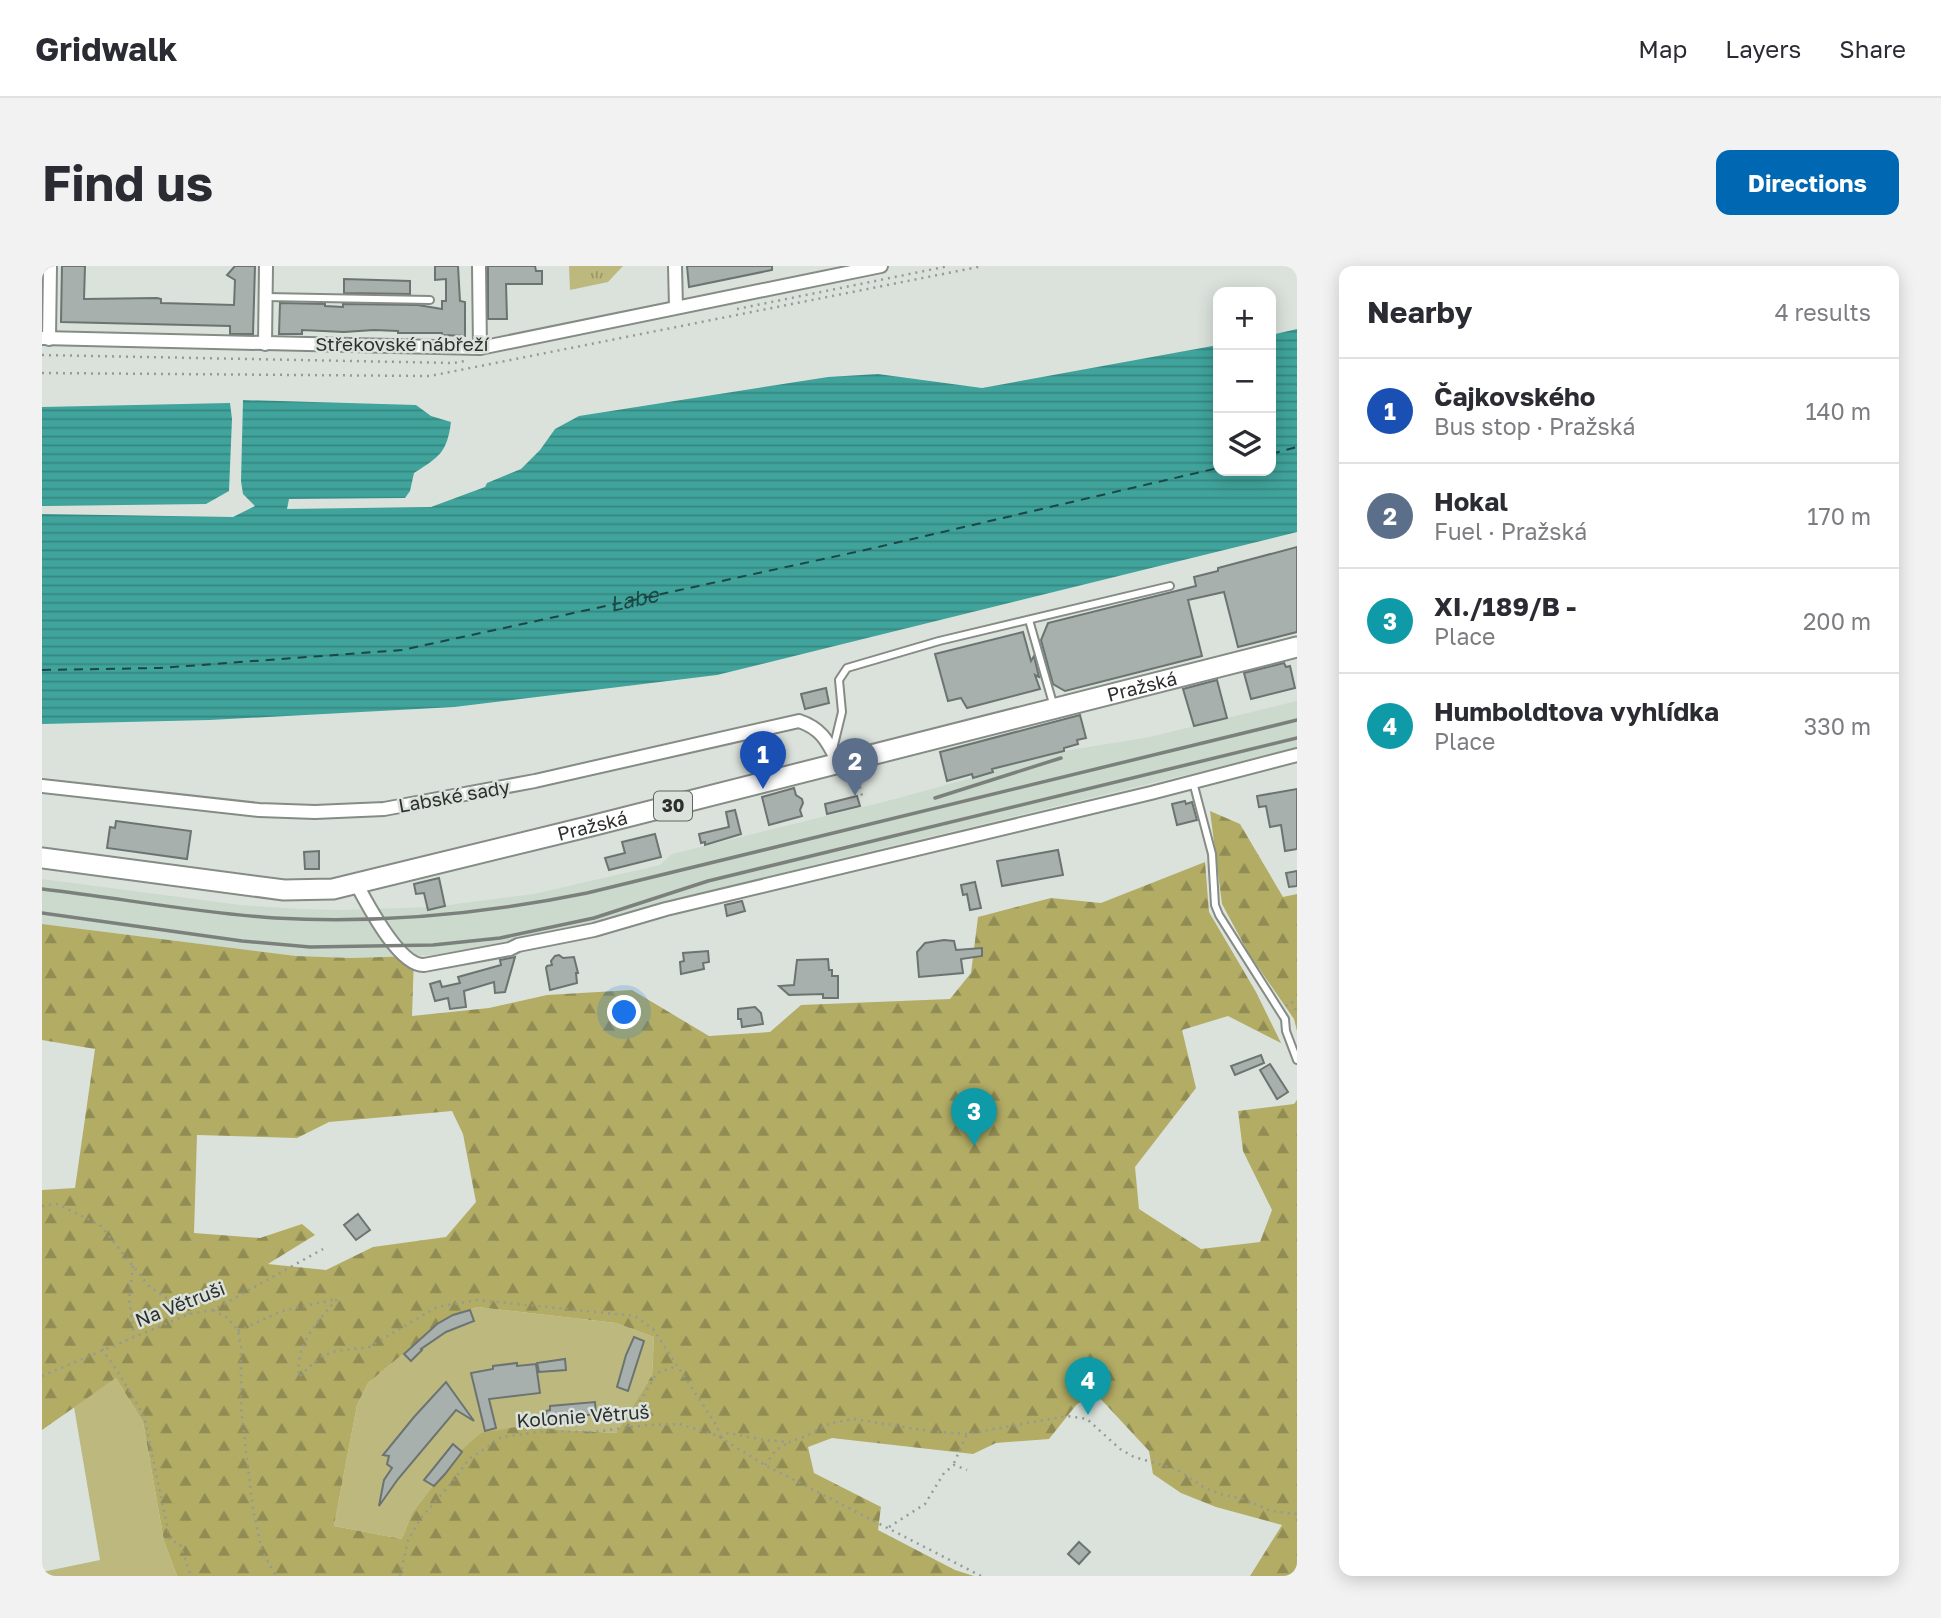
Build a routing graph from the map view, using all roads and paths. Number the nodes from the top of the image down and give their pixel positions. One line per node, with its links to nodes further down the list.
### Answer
1 (50, 266): 9 (street)
2 (266, 266): 6 (street)
3 (478, 266): 11 (street)
4 (675, 266): 8 (street)
5 (880, 266): 8 (street, Střekovské nábřeží)
6 (266, 297): 7 (lane); 10 (street)
7 (430, 300)
8 (676, 307): 11 (street, Střekovské nábřeží)
9 (46, 338): 10 (street, Střekovské nábřeží)
10 (265, 344): 11 (street, Střekovské nábřeží)
11 (480, 348)
12 (1170, 586): 13 (lane)
13 (1029, 620): 15 (lane); 17 (lane)
14 (1297, 647): 15 (main road, Pražská / 30)
15 (1054, 709): 17 (main road, Pražská / 30)
16 (1297, 755): 18 (street)
17 (842, 758): 19 (street, Labské sady); 20 (path); 22 (main road, Pražská / 30)
18 (1194, 782): 22 (street); 23 (lane)
19 (42, 786)
20 (863, 796)
21 (42, 858): 22 (main road, Pražská / 30)
22 (357, 884)
23 (1297, 1060)
24 (42, 1206): 26 (path)
25 (323, 1249): 27 (path, Na Větruši)
26 (133, 1266): 28 (path); 30 (path)
27 (213, 1310): 28 (path, Na Větruši); 29 (path)
28 (189, 1314): 30 (path, Na Větruši)
29 (238, 1331): 32 (path); 44 (path)
30 (134, 1336): 31 (path, Na Větruši)
31 (102, 1349): 33 (path, Na Větruši); 43 (path)
32 (677, 1366): 34 (path); 36 (path)
33 (42, 1376)
34 (629, 1427): 36 (path, Kolonie Větruš); 45 (path, Kolonie Větruš)
35 (967, 1434): 37 (path); 39 (path); 41 (path)
36 (721, 1438): 37 (path); 38 (path)
37 (789, 1442): 38 (path)
38 (765, 1465): 42 (path)
39 (954, 1465): 40 (path); 42 (path)
40 (967, 1470)
41 (1297, 1514)
42 (889, 1527): 46 (path)
43 (191, 1576)
44 (276, 1576)
45 (400, 1576)
46 (981, 1576)

